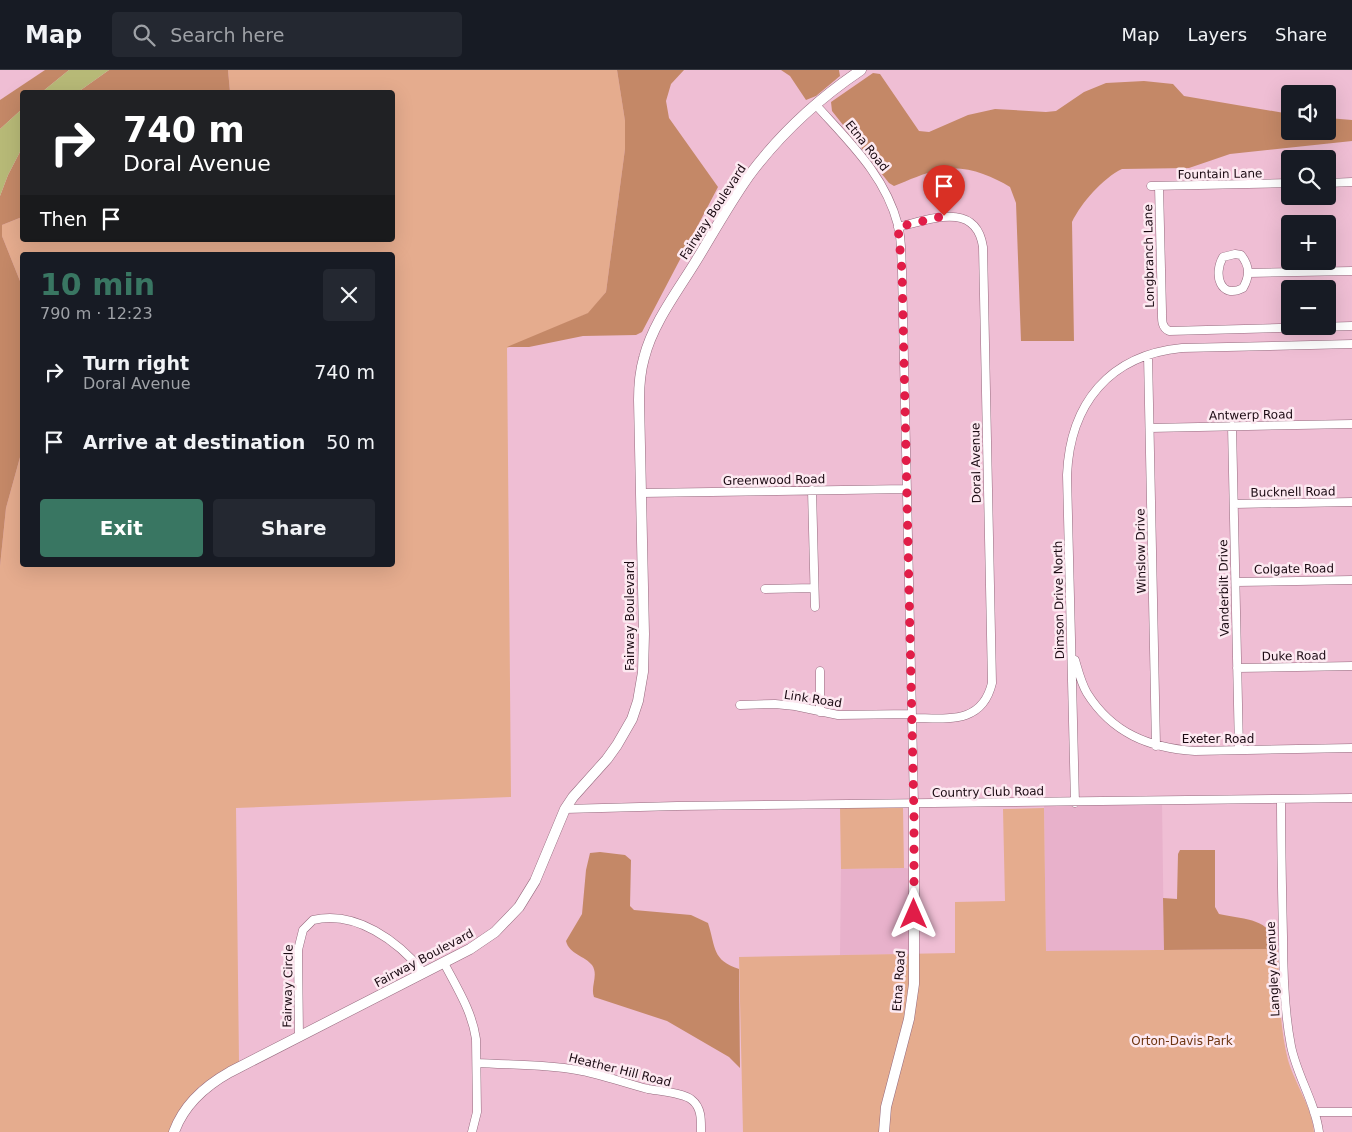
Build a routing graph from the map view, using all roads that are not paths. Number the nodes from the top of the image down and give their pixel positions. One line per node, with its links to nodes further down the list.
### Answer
1 (861, 70): 2 (street, Fairway Boulevard)
2 (816, 105): 7 (street, Etna Road); 18 (street, Fairway Boulevard)
3 (1352, 182): 4 (street)
4 (1336, 183)
5 (1281, 184): 6 (street, Fountain Lane)
6 (1155, 186): 10 (street, Longbranch Lane)
7 (898, 227): 16 (street, Etna Road); 32 (street, Doral Avenue)
8 (1352, 271): 9 (street)
9 (1249, 273): 9 (street)
10 (1352, 326)
11 (1352, 344): 12 (street, Dimson Drive North)
12 (1148, 355): 15 (street, Winslow Drive); 26 (street, Dimson Drive North)
13 (1352, 424): 14 (street, Antwerp Road)
14 (1232, 426): 15 (street, Antwerp Road); 20 (street, Vanderbilt Drive)
15 (1150, 428): 33 (street, Winslow Drive)
16 (906, 489): 17 (street, Greenwood Road); 32 (street, Etna Road)
17 (812, 490): 18 (street, Greenwood Road); 23 (street)
18 (641, 493): 40 (street, Fairway Boulevard)
19 (1352, 502): 20 (street, Bucknell Road)
20 (1234, 504): 22 (street, Vanderbilt Drive)
21 (1352, 580): 22 (street, Colgate Road)
22 (1236, 582): 28 (street, Vanderbilt Drive)
23 (814, 588): 24 (street); 25 (street)
24 (766, 589)
25 (815, 607)
26 (1072, 654): 33 (street, Exeter Road); 38 (street, Dimson Drive North)
27 (1352, 666): 28 (street, Duke Road)
28 (1237, 668): 35 (street, Vanderbilt Drive)
29 (820, 671): 31 (street)
30 (740, 705): 31 (street, Link Road)
31 (820, 712): 32 (street, Link Road)
32 (912, 716): 39 (street, Etna Road)
33 (1156, 746): 35 (street, Exeter Road)
34 (1352, 748): 35 (street, Exeter Road)
35 (1239, 750)
36 (1352, 798): 37 (street, Country Club Road)
37 (1281, 800): 38 (street, Country Club Road); 45 (street, Langley Avenue)
38 (1075, 803): 39 (street, Country Club Road)
39 (914, 804): 40 (street, Country Club Road); 50 (street, Etna Road)
40 (565, 809): 41 (street, Fairway Boulevard)
41 (444, 963): 42 (street, Fairway Boulevard); 44 (street)
42 (424, 973): 43 (street, Fairway Boulevard); 43 (street, Fairway Circle)
43 (299, 1037): 47 (street, Fairway Boulevard)
44 (477, 1063): 48 (street); 49 (street, Heather Hill Road)
45 (1314, 1112): 46 (street); 51 (street, Langley Avenue)
46 (1352, 1112)
47 (174, 1132)
48 (472, 1132)
49 (701, 1132)
50 (884, 1132)
51 (1319, 1132)

